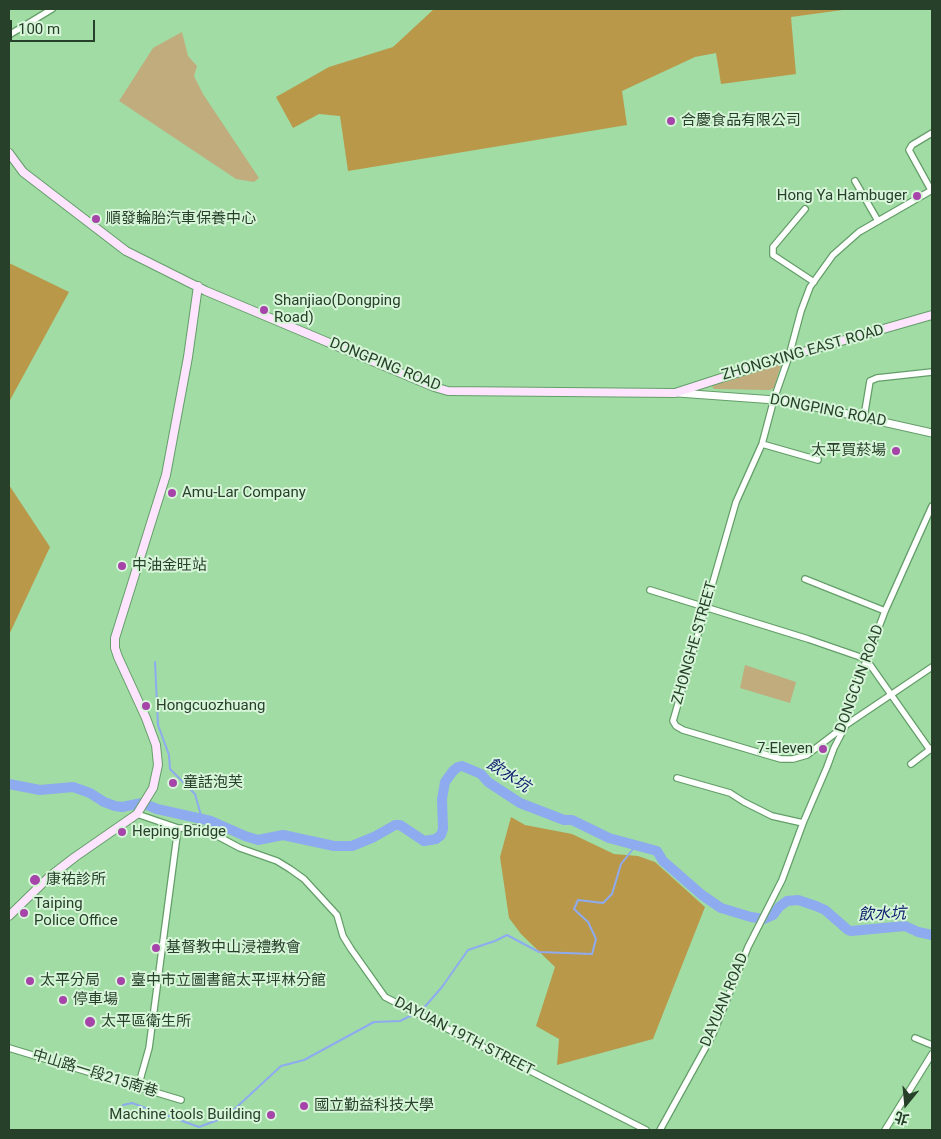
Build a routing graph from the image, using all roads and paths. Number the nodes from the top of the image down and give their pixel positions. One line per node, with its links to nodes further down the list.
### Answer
1 (52, 9): 2 (street)
2 (9, 35)
3 (932, 133): 6 (street)
4 (9, 153): 10 (main road, DONGPING ROAD)
5 (854, 181): 8 (street)
6 (932, 190): 8 (street, ZHONGHE STREET)
7 (805, 209): 9 (street)
8 (878, 221): 9 (street, ZHONGHE STREET)
9 (814, 282): 12 (street, ZHONGHE STREET)
10 (198, 286): 14 (main road, DONGPING ROAD); 32 (main road)
11 (932, 315): 12 (main road, ZHONGXING EAST ROAD)
12 (789, 356): 14 (main road, ZHONGXING EAST ROAD); 15 (street, ZHONGHE STREET)
13 (932, 372): 16 (street)
14 (675, 393): 15 (street, DONGPING ROAD)
15 (774, 399): 16 (street, DONGPING ROAD); 18 (street, ZHONGHE STREET)
16 (864, 417): 17 (street, DONGPING ROAD)
17 (932, 433)
18 (762, 444): 19 (street); 23 (street, ZHONGHE STREET)
19 (818, 460)
20 (932, 506): 24 (street, DONGCUN ROAD)
21 (805, 579): 24 (street)
22 (650, 590): 23 (street)
23 (705, 608): 25 (street); 28 (street, ZHONGHE STREET)
24 (885, 611): 25 (street, DONGCUN ROAD)
25 (866, 659): 27 (street); 28 (street, DONGCUN ROAD)
26 (932, 667): 27 (street, ZHONGHE STREET)
27 (892, 695): 28 (street, ZHONGHE STREET); 29 (street)
28 (846, 725): 33 (street, DONGCUN ROAD)
29 (931, 749): 30 (street)
30 (911, 764)
31 (677, 778): 33 (street)
32 (138, 814): 34 (street, DAYUAN 19TH STREET); 36 (main road)
33 (803, 823): 35 (street, DONGCUN ROAD)
34 (178, 828): 41 (street); 43 (street, DAYUAN 19TH STREET)
35 (768, 908): 44 (street, DAYUAN ROAD)
36 (9, 916)
37 (915, 1038): 38 (street)
38 (932, 1045)
39 (9, 1048): 41 (street, 中山路一段215南巷)
40 (932, 1054): 45 (street)
41 (138, 1087): 42 (street, 中山路一段215南巷)
42 (181, 1100)
43 (646, 1130)
44 (660, 1130)
45 (885, 1130)

